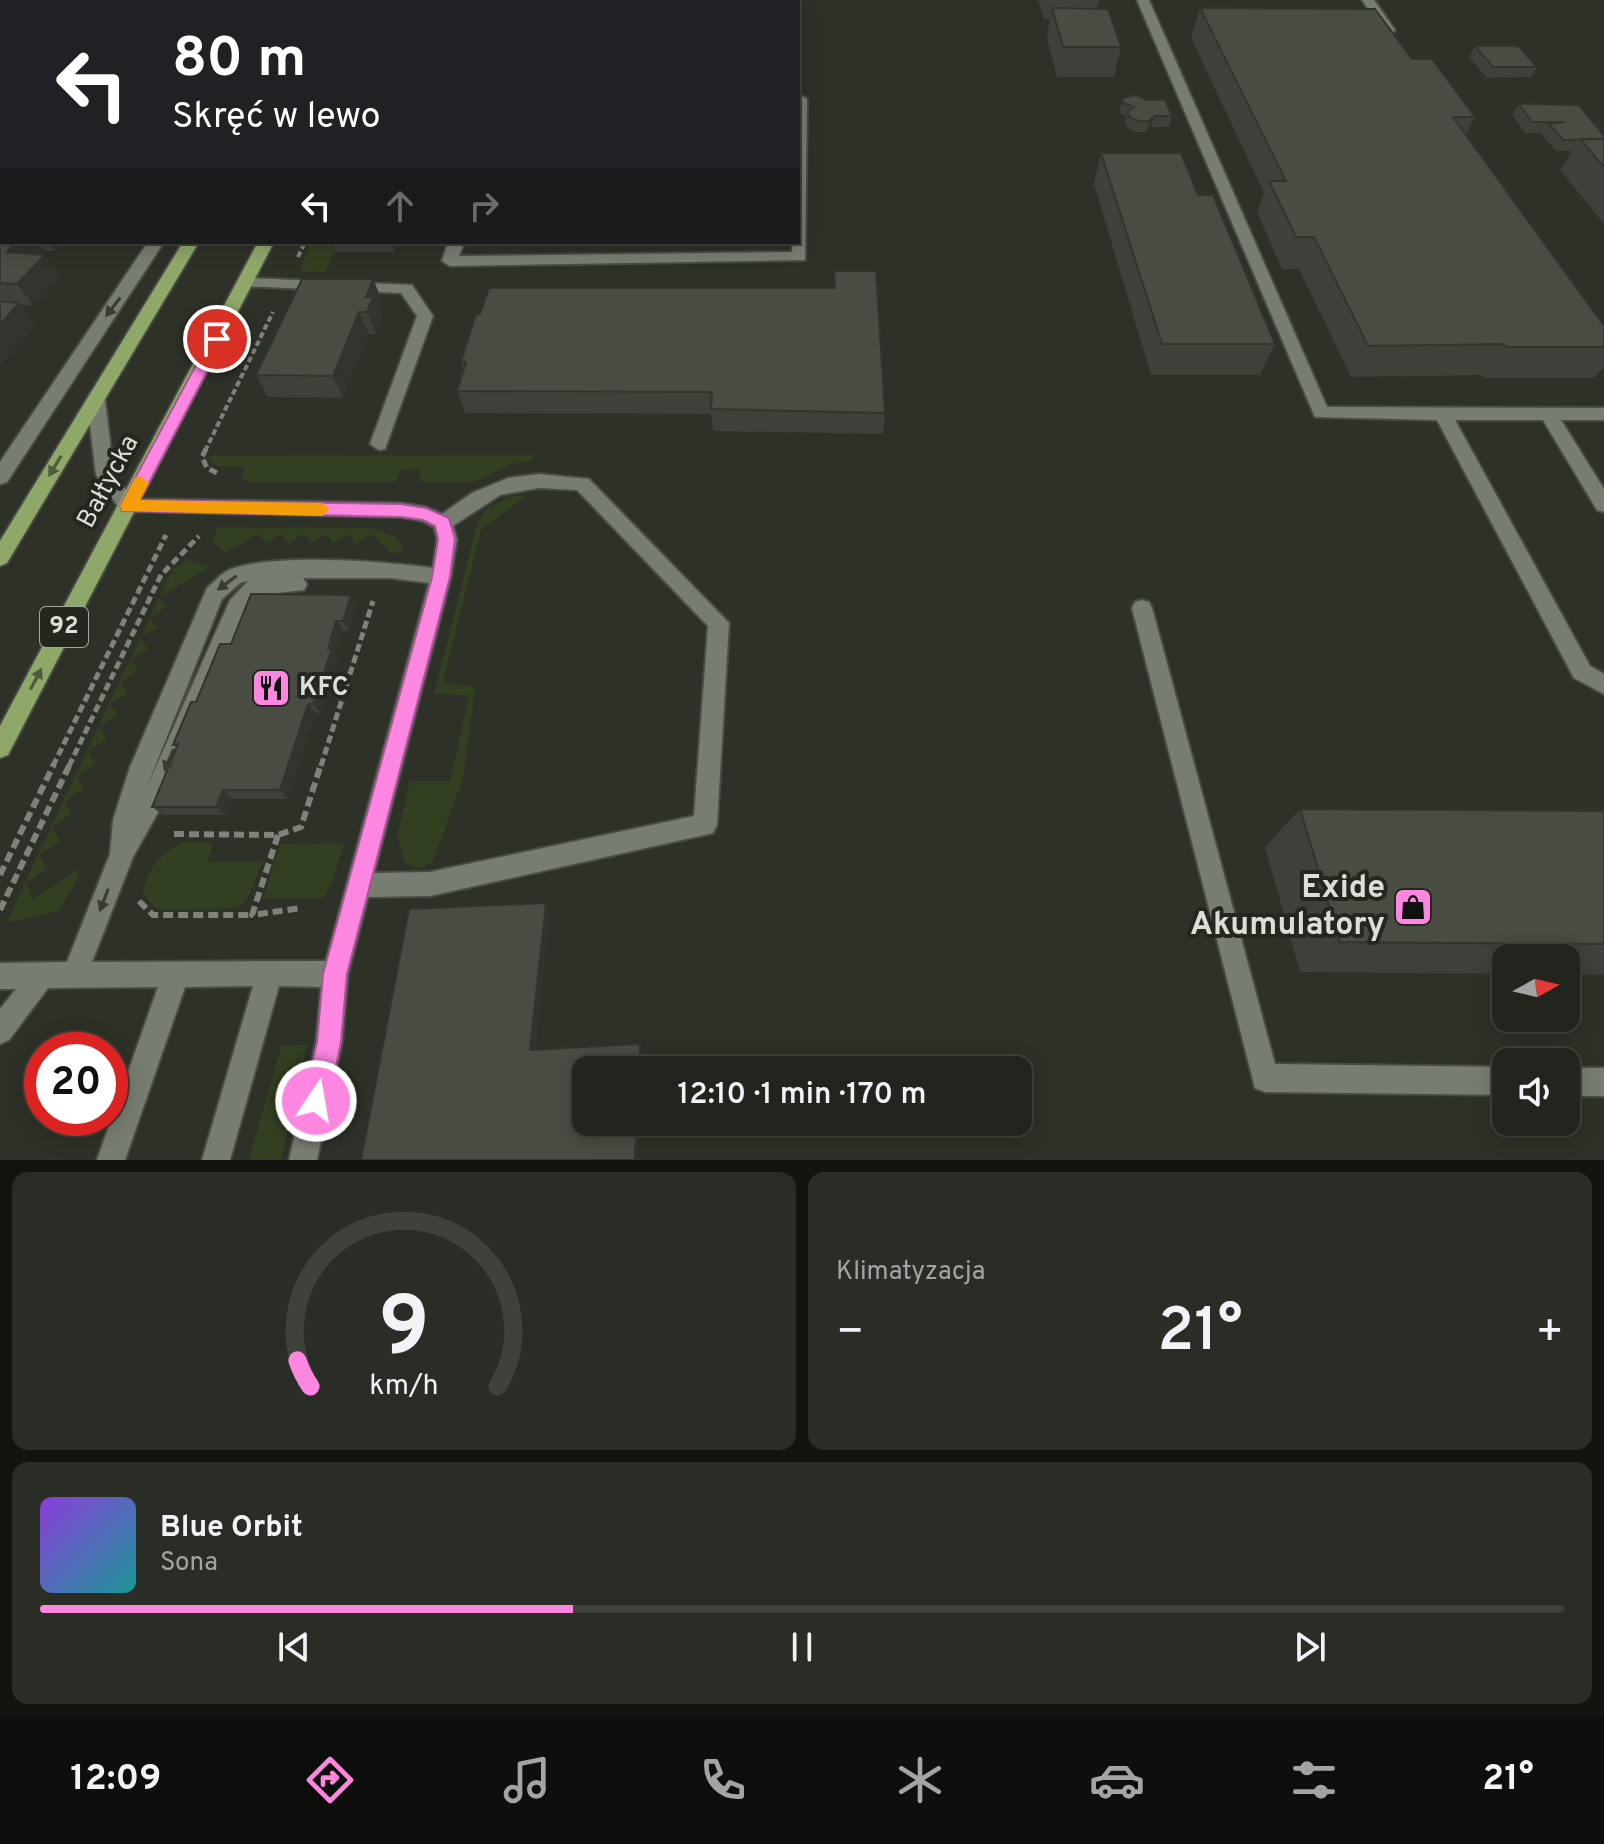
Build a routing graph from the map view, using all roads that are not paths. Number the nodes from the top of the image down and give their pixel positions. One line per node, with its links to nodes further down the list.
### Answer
1 (1143, 0): 11 (street)
2 (1368, 0): 3 (street)
3 (1395, 38)
4 (800, 99): 8 (street)
5 (155, 244): 15 (street, one-way to 15)
6 (190, 244): 10 (main road, Bałtycka)
7 (265, 244): 9 (main road, Bałtycka / 92)
8 (455, 244)
9 (247, 283): 14 (street); 17 (main road, Bałtycka / 92)
10 (96, 400): 17 (street); 19 (main road, Bałtycka, one-way to 19)
11 (1443, 414): 12 (street); 22 (street)
12 (1548, 414): 13 (street); 16 (street)
13 (1604, 414)
14 (379, 444)
15 (0, 477)
16 (1604, 505)
17 (128, 506): 18 (street); 23 (main road, Bałtycka / 92, one-way to 17)
18 (443, 523): 20 (street); 24 (street)
19 (0, 558)
20 (441, 577): 24 (street); 26 (street, one-way to 26)
21 (1142, 608): 32 (street)
22 (1604, 685)
23 (0, 748)
24 (359, 885): 28 (street)
25 (270, 973): 27 (street); 28 (street); 36 (street)
26 (75, 974): 27 (street); 29 (street)
27 (176, 974): 35 (street)
28 (335, 974): 37 (street)
29 (42, 975): 30 (street); 31 (street)
30 (0, 976)
31 (0, 1031)
32 (1492, 1081)
33 (1580, 1082): 34 (street)
34 (1604, 1082)
35 (111, 1160)
36 (216, 1160)
37 (303, 1160)

